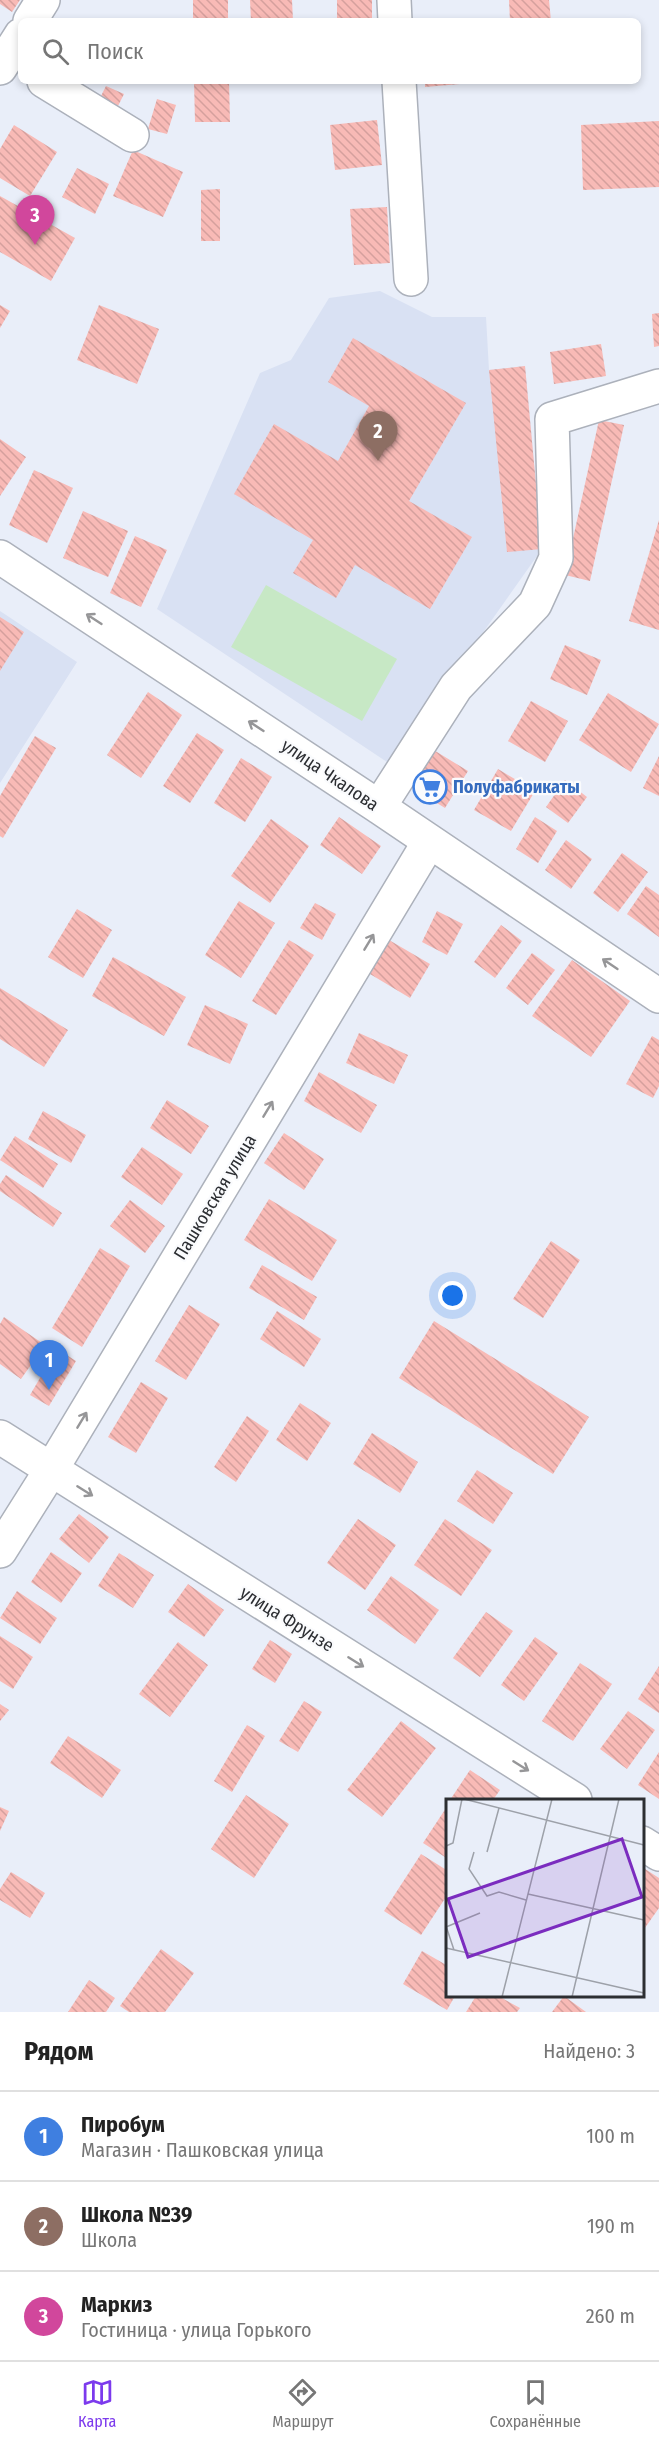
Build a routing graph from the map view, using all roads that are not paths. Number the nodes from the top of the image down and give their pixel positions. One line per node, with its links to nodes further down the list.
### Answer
1 (43, 0): 3 (street)
2 (394, 0): 4 (street)
3 (32, 18)
4 (395, 18)
5 (49, 84): 7 (street)
6 (399, 84): 8 (street)
7 (132, 135)
8 (411, 279)
9 (659, 386): 11 (street)
10 (0, 557): 11 (street, улица Чкалова, one-way to 10)
11 (379, 807): 12 (street, улица Чкалова)
12 (429, 842): 13 (street, улица Чкалова, one-way to 12); 15 (street, Пашковская улица, one-way to 12)
13 (659, 996)
14 (0, 1437): 15 (street, улица Фрунзе)
15 (51, 1470): 16 (street, Пашковская улица); 17 (street, улица Фрунзе, one-way to 17)
16 (0, 1551)
17 (573, 1799)
18 (644, 1844): 19 (street)
19 (659, 1854)

